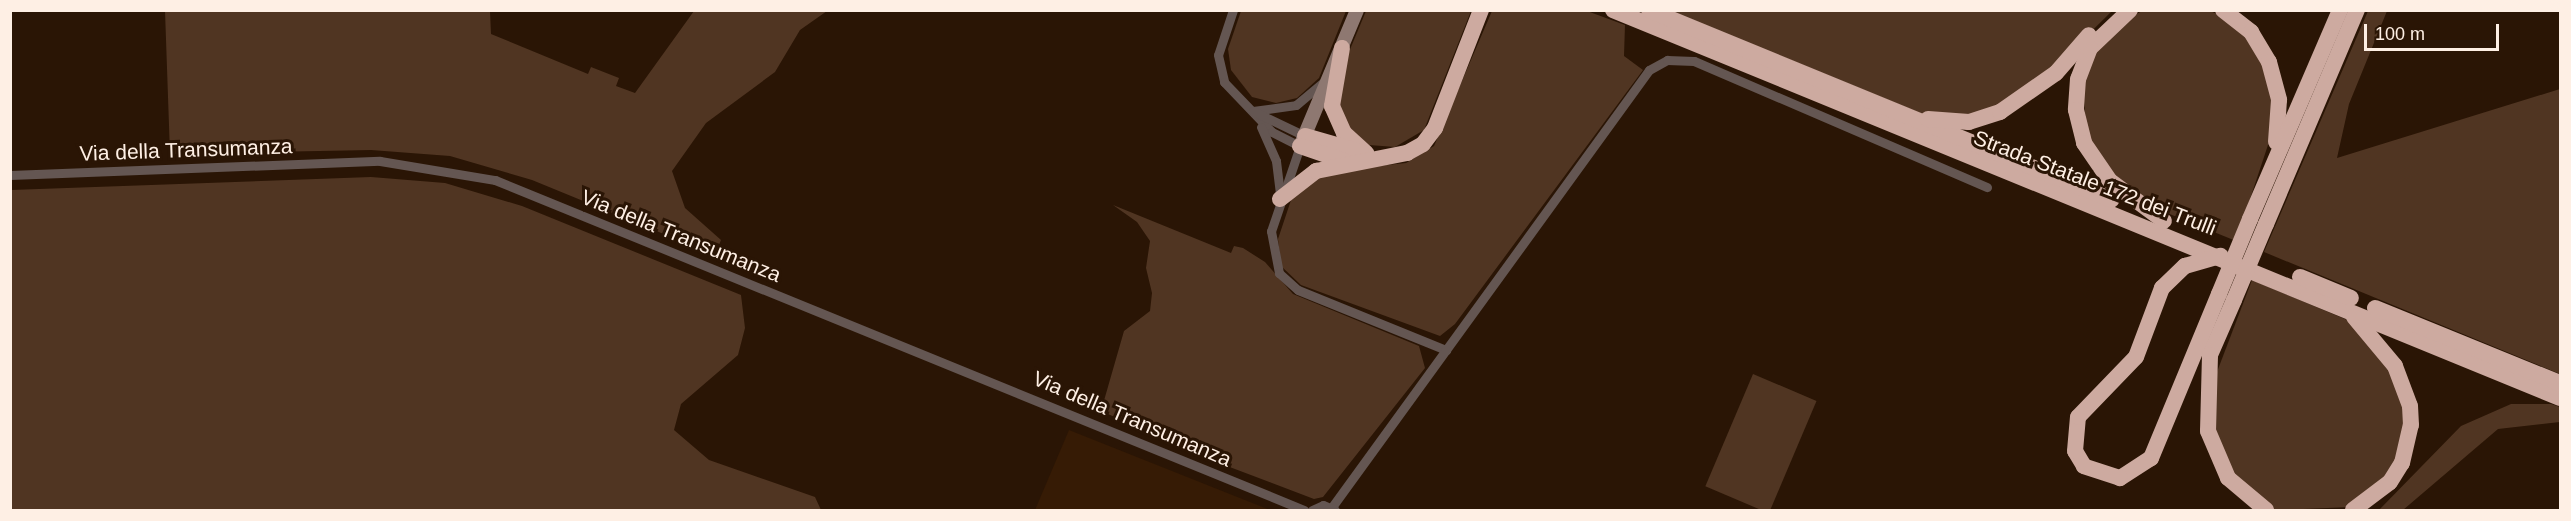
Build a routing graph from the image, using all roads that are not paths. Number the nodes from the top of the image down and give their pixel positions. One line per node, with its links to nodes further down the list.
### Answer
1 (1233, 10): 12 (street)
2 (1357, 10): 11 (street)
3 (1613, 10): 24 (highway, Strada Statale 172 dei Trulli)
4 (1649, 10): 13 (highway, Strada Statale 172 dei Trulli)
5 (2116, 10): 13 (highway)
6 (2130, 10): 22 (highway)
7 (2223, 10): 19 (highway)
8 (2340, 10): 19 (highway)
9 (2357, 10): 23 (highway)
10 (1482, 12): 16 (highway)
11 (1339, 55): 12 (street); 14 (street); 15 (highway)
12 (1250, 111): 14 (street); 21 (street)
13 (1907, 116): 22 (highway, Strada Statale 172 dei Trulli)
14 (1302, 141): 15 (highway); 17 (highway); 21 (street)
15 (1366, 153): 16 (highway)
16 (1382, 158): 17 (highway)
17 (1347, 162): 21 (highway)
18 (10, 175): 31 (street, Via della Transumanza)
19 (2262, 187): 23 (highway)
20 (1987, 188): 27 (street)
21 (1280, 200): 27 (street)
22 (2164, 221): 28 (highway, Strada Statale 172 dei Trulli)
23 (2258, 221): 25 (highway, bridge)
24 (2222, 256): 25 (highway); 26 (highway, Strada Statale 172 dei Trulli)
25 (2227, 297): 33 (highway)
26 (2319, 297): 29 (highway, Strada Statale 172 dei Trulli); 34 (highway)
27 (1446, 350): 30 (street)
28 (2560, 383)
29 (2560, 398)
30 (1334, 509): 32 (street)
31 (1304, 510)
32 (1312, 510)
33 (2266, 510)
34 (2353, 510)

